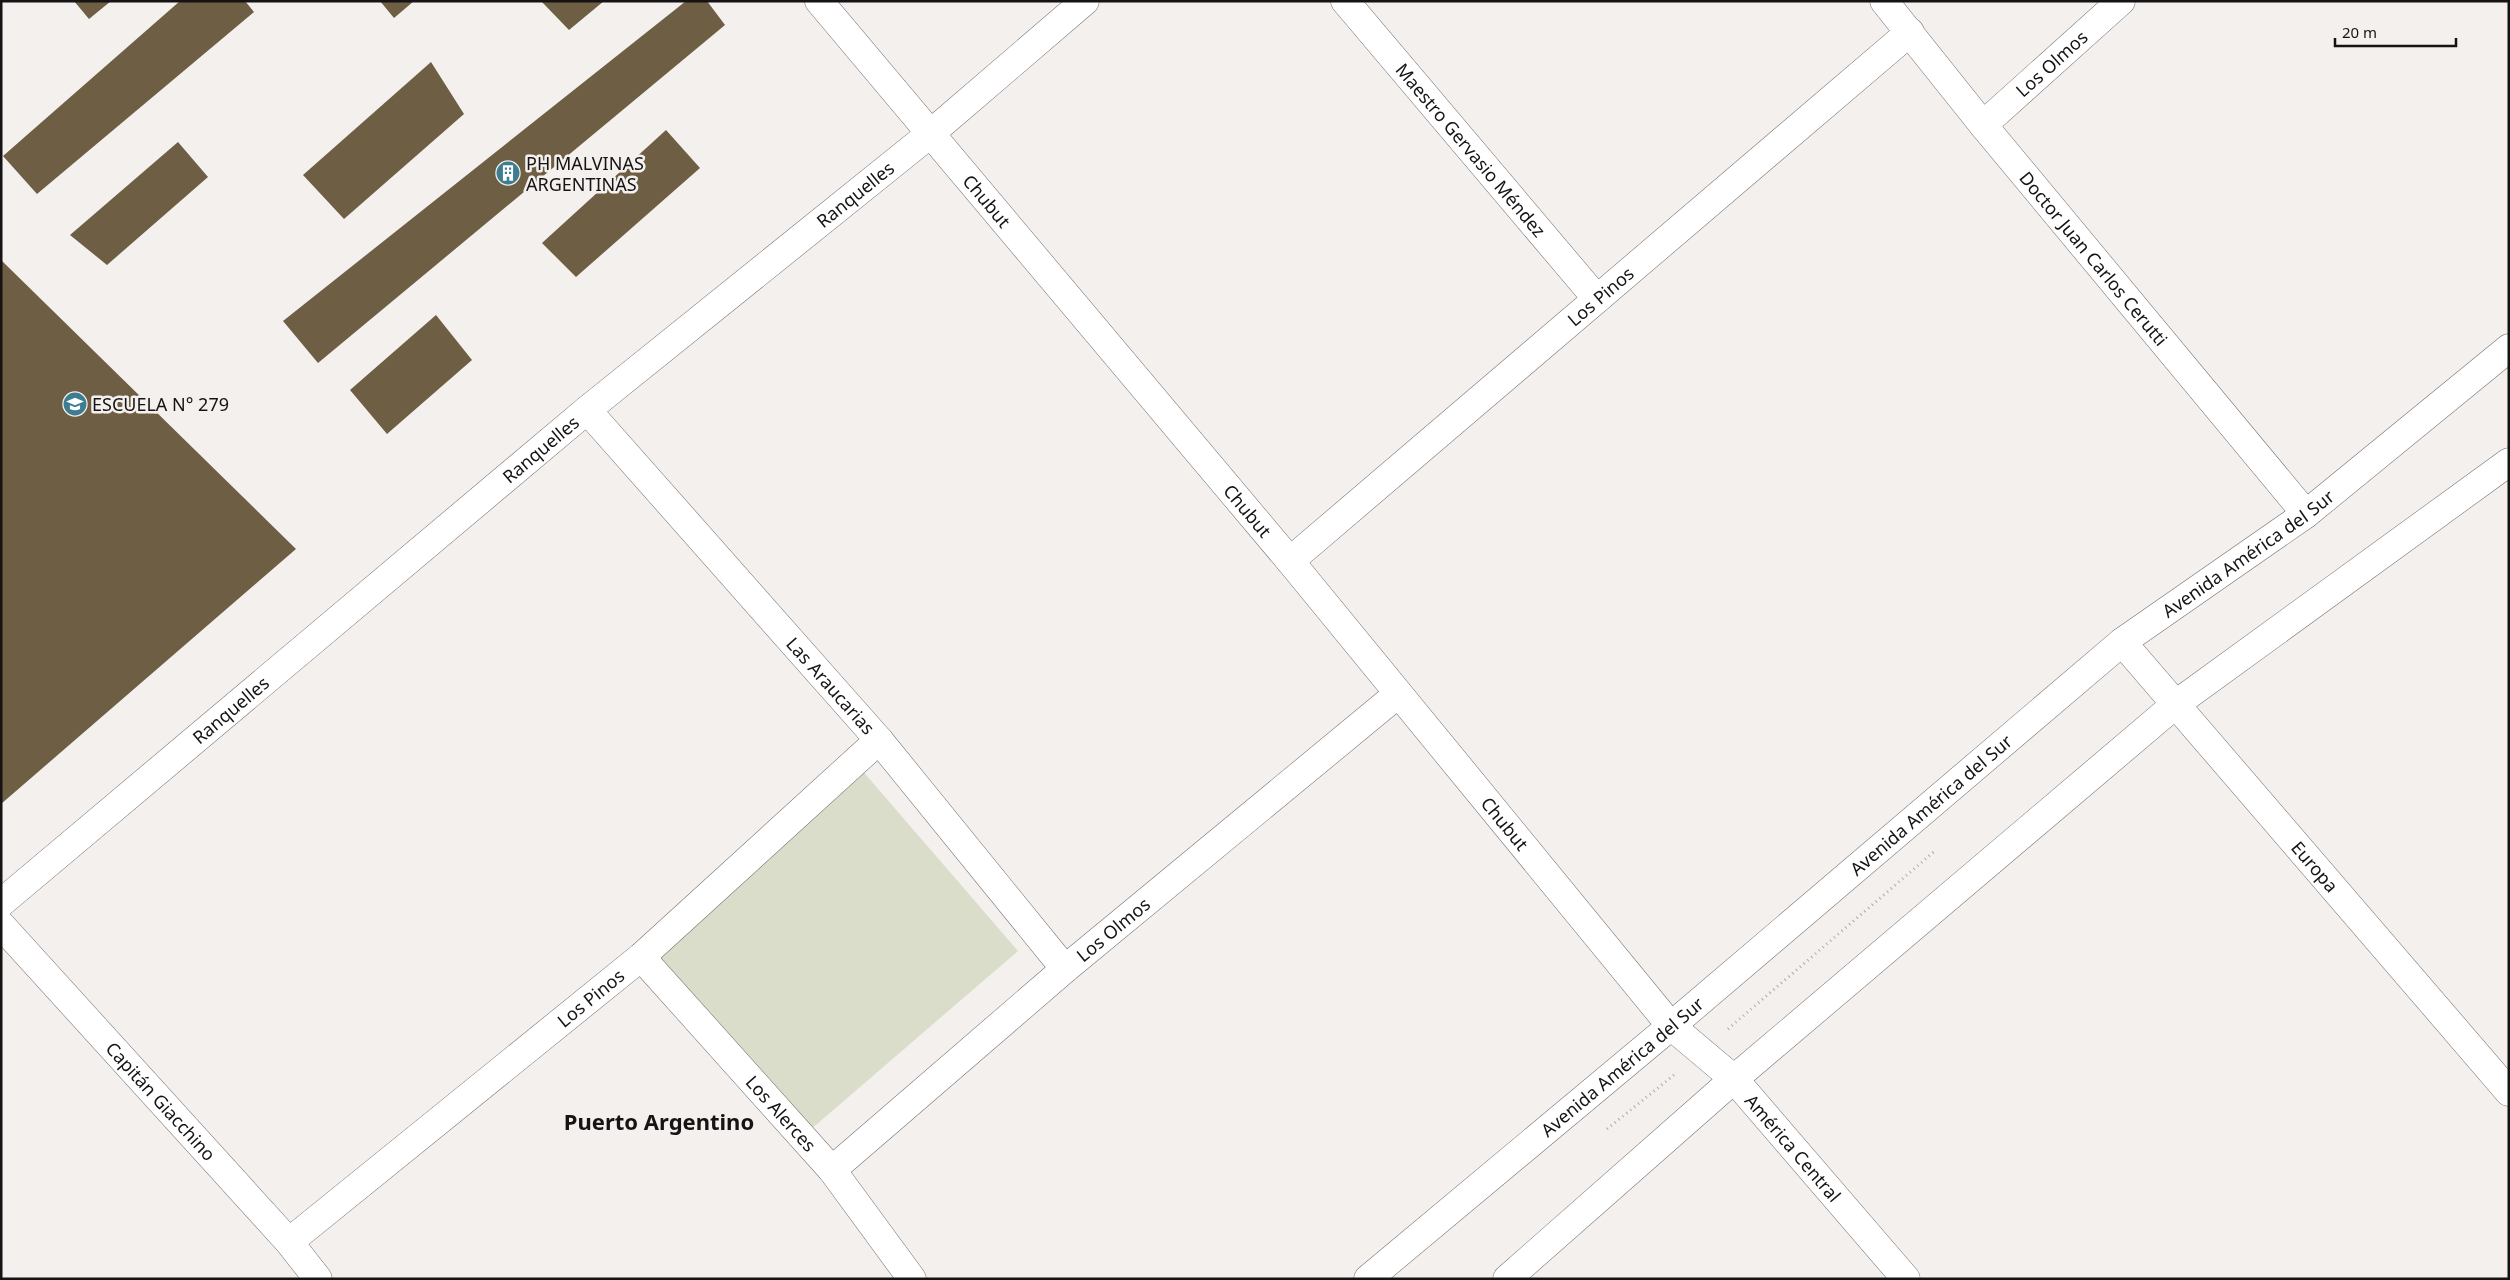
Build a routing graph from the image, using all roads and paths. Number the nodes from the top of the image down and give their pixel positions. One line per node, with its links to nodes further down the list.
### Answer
1 (819, 1): 8 (street, Chubut)
2 (1086, 1): 8 (street, Ranquelles)
3 (1345, 1): 9 (street, Maestro Gervasio Méndez)
4 (1884, 1): 6 (street, Doctor Juan Carlos Cerutti)
5 (2121, 1): 7 (street, Los Olmos)
6 (1910, 32): 7 (street, Doctor Juan Carlos Cerutti); 9 (street, Los Pinos)
7 (1983, 125): 13 (street, Doctor Juan Carlos Cerutti)
8 (930, 134): 11 (street, Ranquelles); 14 (street, Chubut)
9 (1597, 299): 14 (street, Los Pinos)
10 (2509, 348): 13 (street, Avenida América del Sur)
11 (587, 410): 18 (street, Las Araucarias); 19 (street, Ranquelles)
12 (2509, 462): 17 (street)
13 (2306, 514): 15 (street, Avenida América del Sur)
14 (1290, 561): 16 (street, Chubut)
15 (2122, 642): 17 (street, Europa); 23 (street, Avenida América del Sur)
16 (1398, 694): 22 (street, Los Olmos); 23 (street, Chubut)
17 (2176, 704): 24 (street); 25 (street, Europa)
18 (879, 740): 21 (street, Los Pinos); 22 (street, Las Araucarias)
19 (1, 903)
20 (1, 925): 27 (street, Capitán Giacchino)
21 (641, 957): 26 (street, Los Alerces); 27 (street, Los Pinos)
22 (1065, 969): 26 (street, Los Olmos)
23 (1670, 1026): 24 (street, América Central); 30 (street, Avenida América del Sur)
24 (1734, 1080): 31 (street); 32 (street, América Central)
25 (2509, 1092)
26 (832, 1170): 29 (street, Los Alerces)
27 (288, 1242): 28 (street, Capitán Giacchino)
28 (318, 1279)
29 (912, 1279)
30 (1368, 1279)
31 (1507, 1279)
32 (1906, 1279)

